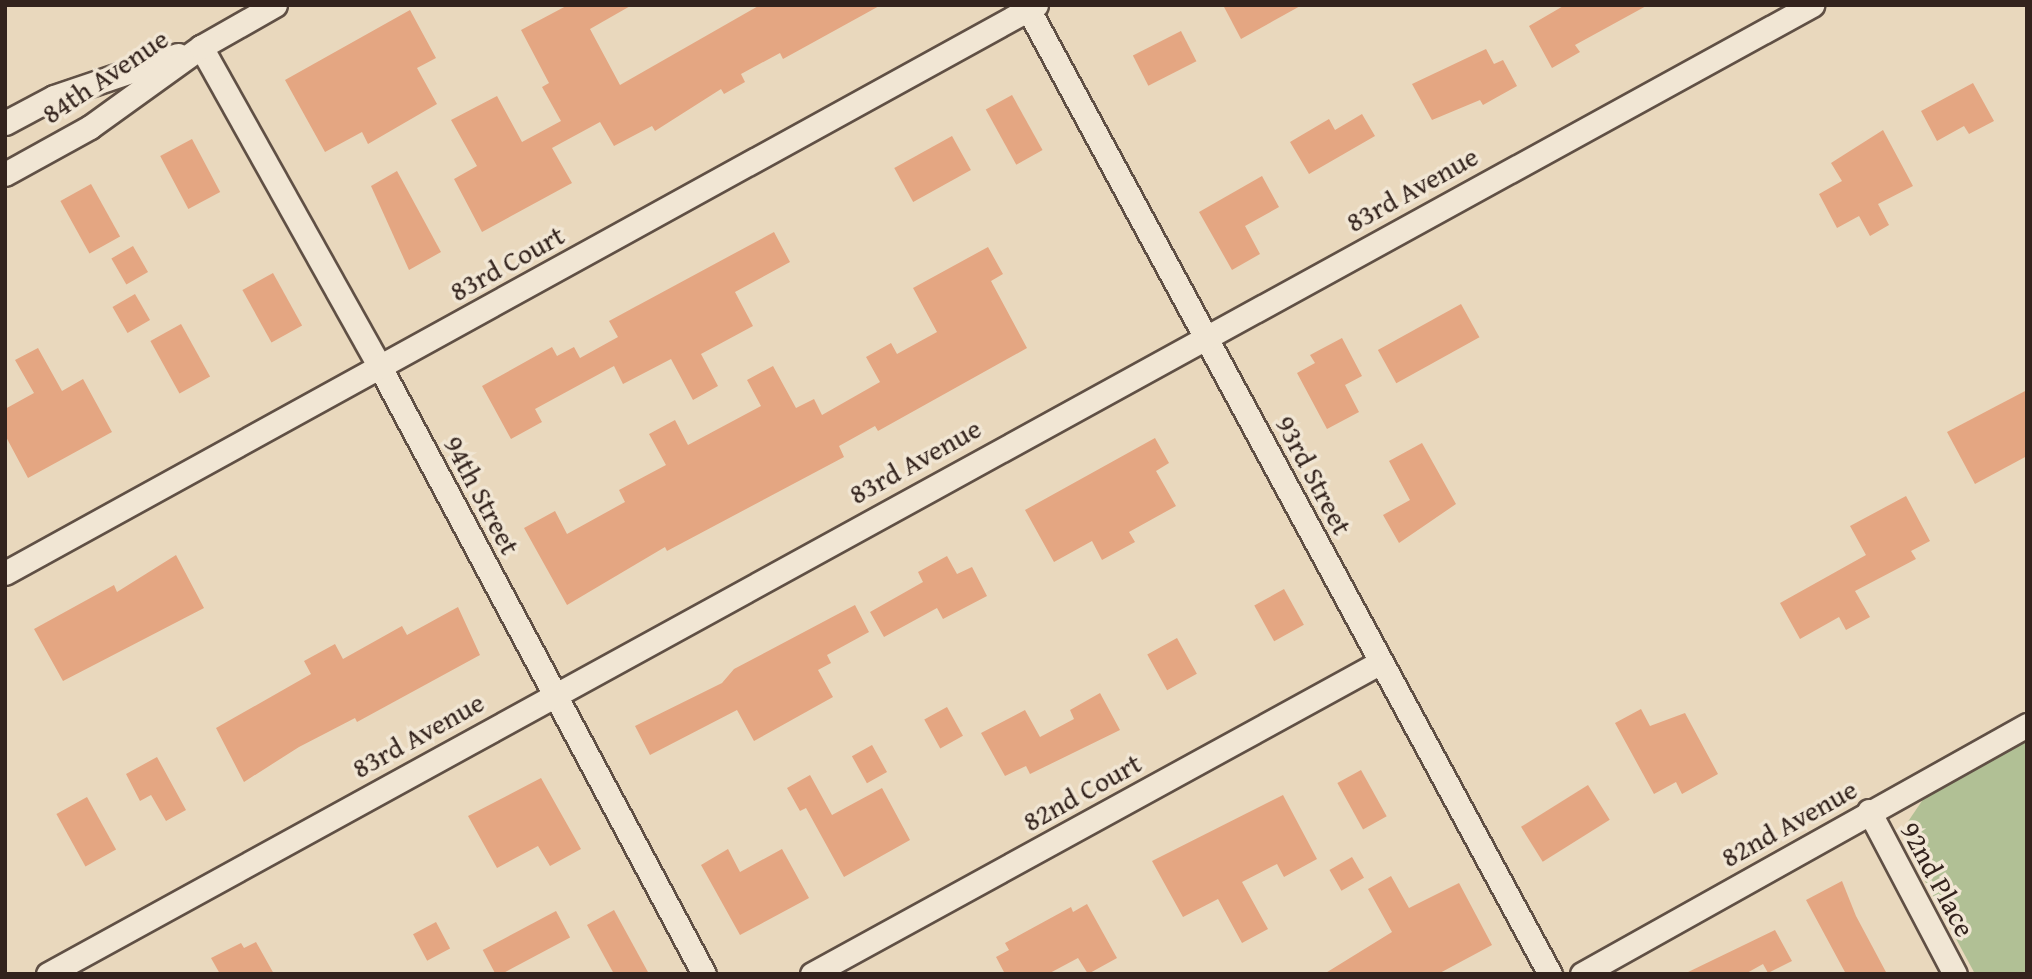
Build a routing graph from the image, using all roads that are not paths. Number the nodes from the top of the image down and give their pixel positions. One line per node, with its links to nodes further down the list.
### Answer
1 (275, 5): 4 (street, 84th Avenue)
2 (1812, 5): 7 (street, 83rd Avenue)
3 (1030, 7): 7 (street, 93rd Street); 8 (street, 83rd Court)
4 (201, 47): 5 (street, 84th Avenue); 6 (street, 84th Avenue); 8 (street, 94th Street)
5 (5, 123)
6 (5, 174)
7 (1205, 336): 10 (street, 93rd Street); 11 (street, 83rd Avenue)
8 (380, 367): 9 (street, 83rd Court); 11 (street, 94th Street)
9 (5, 573)
10 (1381, 662): 16 (street, 82nd Court); 17 (street, 93rd Street)
11 (555, 692): 14 (street, 83rd Avenue); 15 (street, 94th Street)
12 (2027, 725): 13 (street, 82nd Avenue)
13 (1870, 811): 18 (street, 82nd Avenue); 19 (street, 92nd Place)
14 (48, 974)
15 (704, 974)
16 (812, 974)
17 (1550, 974)
18 (1581, 974)
19 (1955, 974)

